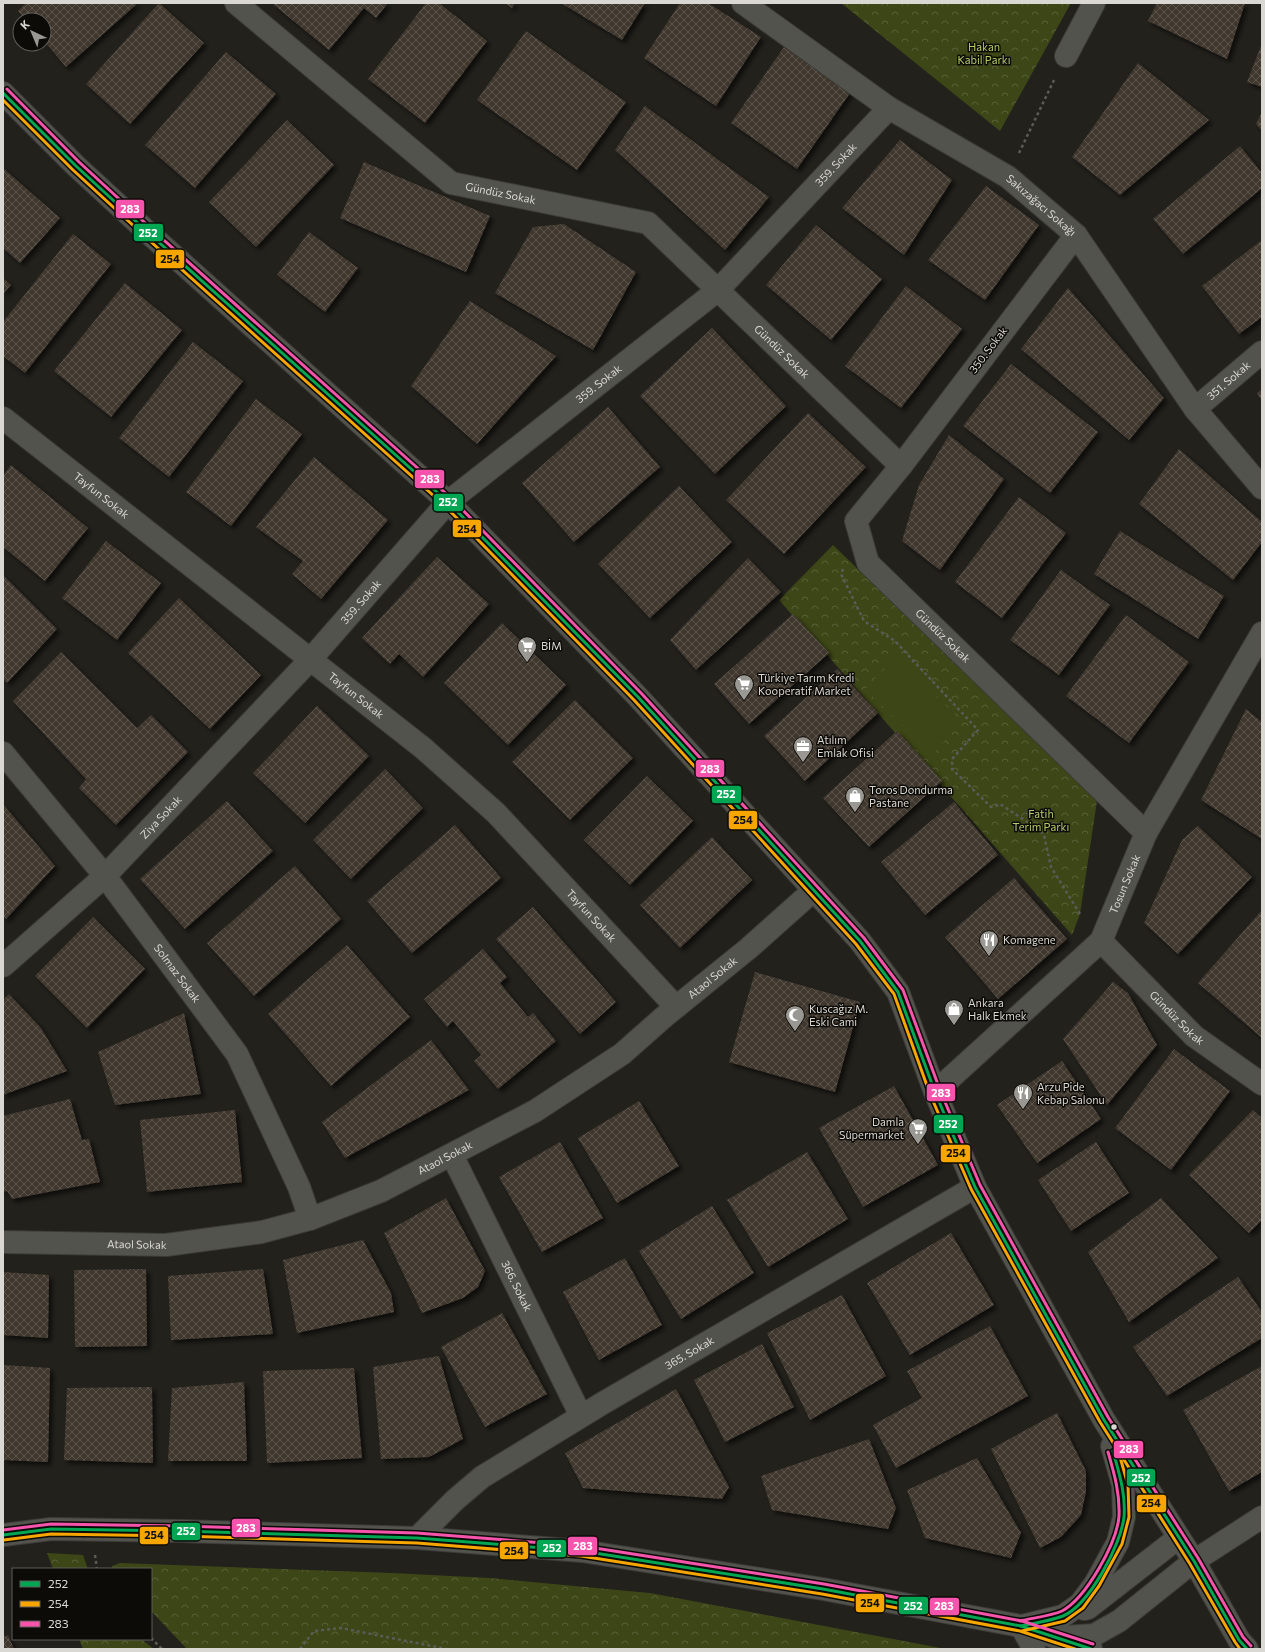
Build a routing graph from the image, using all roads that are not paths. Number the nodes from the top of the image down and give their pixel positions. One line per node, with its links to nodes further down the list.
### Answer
1 (236, 3): 8 (street, Gündüz Sokak)
2 (1094, 3): 4 (street)
3 (749, 5): 6 (street, Sakızağacı Sokağı)
4 (1066, 56)
5 (3, 93): 14 (street)
6 (889, 108): 7 (street, Sakızağacı Sokağı); 8 (street, 359. Sokak)
7 (1076, 235): 10 (street, Sakızağacı Sokağı); 12 (street, 350. Sokak)
8 (718, 290): 12 (street, Gündüz Sokak); 14 (street, 359. Sokak)
9 (1262, 352): 10 (street, 351. Sokak)
10 (1195, 409): 13 (street, Sakızağacı Sokağı)
11 (3, 418): 16 (street, Tayfun Sokak)
12 (901, 466): 18 (street, Gündüz Sokak)
13 (1262, 488)
14 (448, 502): 16 (street, 359. Sokak); 20 (street)
15 (1262, 633): 18 (street, Tosun Sokak)
16 (310, 660): 19 (street, Ziya Sokak); 23 (street, Tayfun Sokak)
17 (3, 753): 19 (street, Solmaz Sokak)
18 (1146, 834): 21 (street, Tosun Sokak)
19 (105, 876): 22 (street, Ziya Sokak); 28 (street, Solmaz Sokak)
20 (814, 890): 23 (street, Ataol Sokak); 25 (street)
21 (1101, 941): 24 (street, Gündüz Sokak); 25 (street, Tosun Sokak)
22 (3, 966)
23 (676, 1007): 26 (street, Ataol Sokak)
24 (1262, 1084)
25 (935, 1092): 27 (street)
26 (452, 1155): 28 (street, Ataol Sokak); 30 (street, 366. Sokak)
27 (975, 1187): 30 (street, 365. Sokak); 31 (street)
28 (310, 1219): 29 (street, Ataol Sokak)
29 (3, 1242)
30 (581, 1416): 34 (street, 365. Sokak)
31 (1104, 1420): 35 (street); 37 (street)
32 (1262, 1517): 36 (street)
33 (3, 1535): 34 (street)
34 (417, 1538): 38 (street)
35 (1178, 1538): 36 (street); 37 (street)
36 (1194, 1561): 39 (street); 42 (street)
37 (1063, 1616): 38 (street)
38 (1021, 1626): 39 (street); 40 (street)
39 (1060, 1638): 41 (street)
40 (1034, 1649)
41 (1092, 1649)
42 (1246, 1649)

